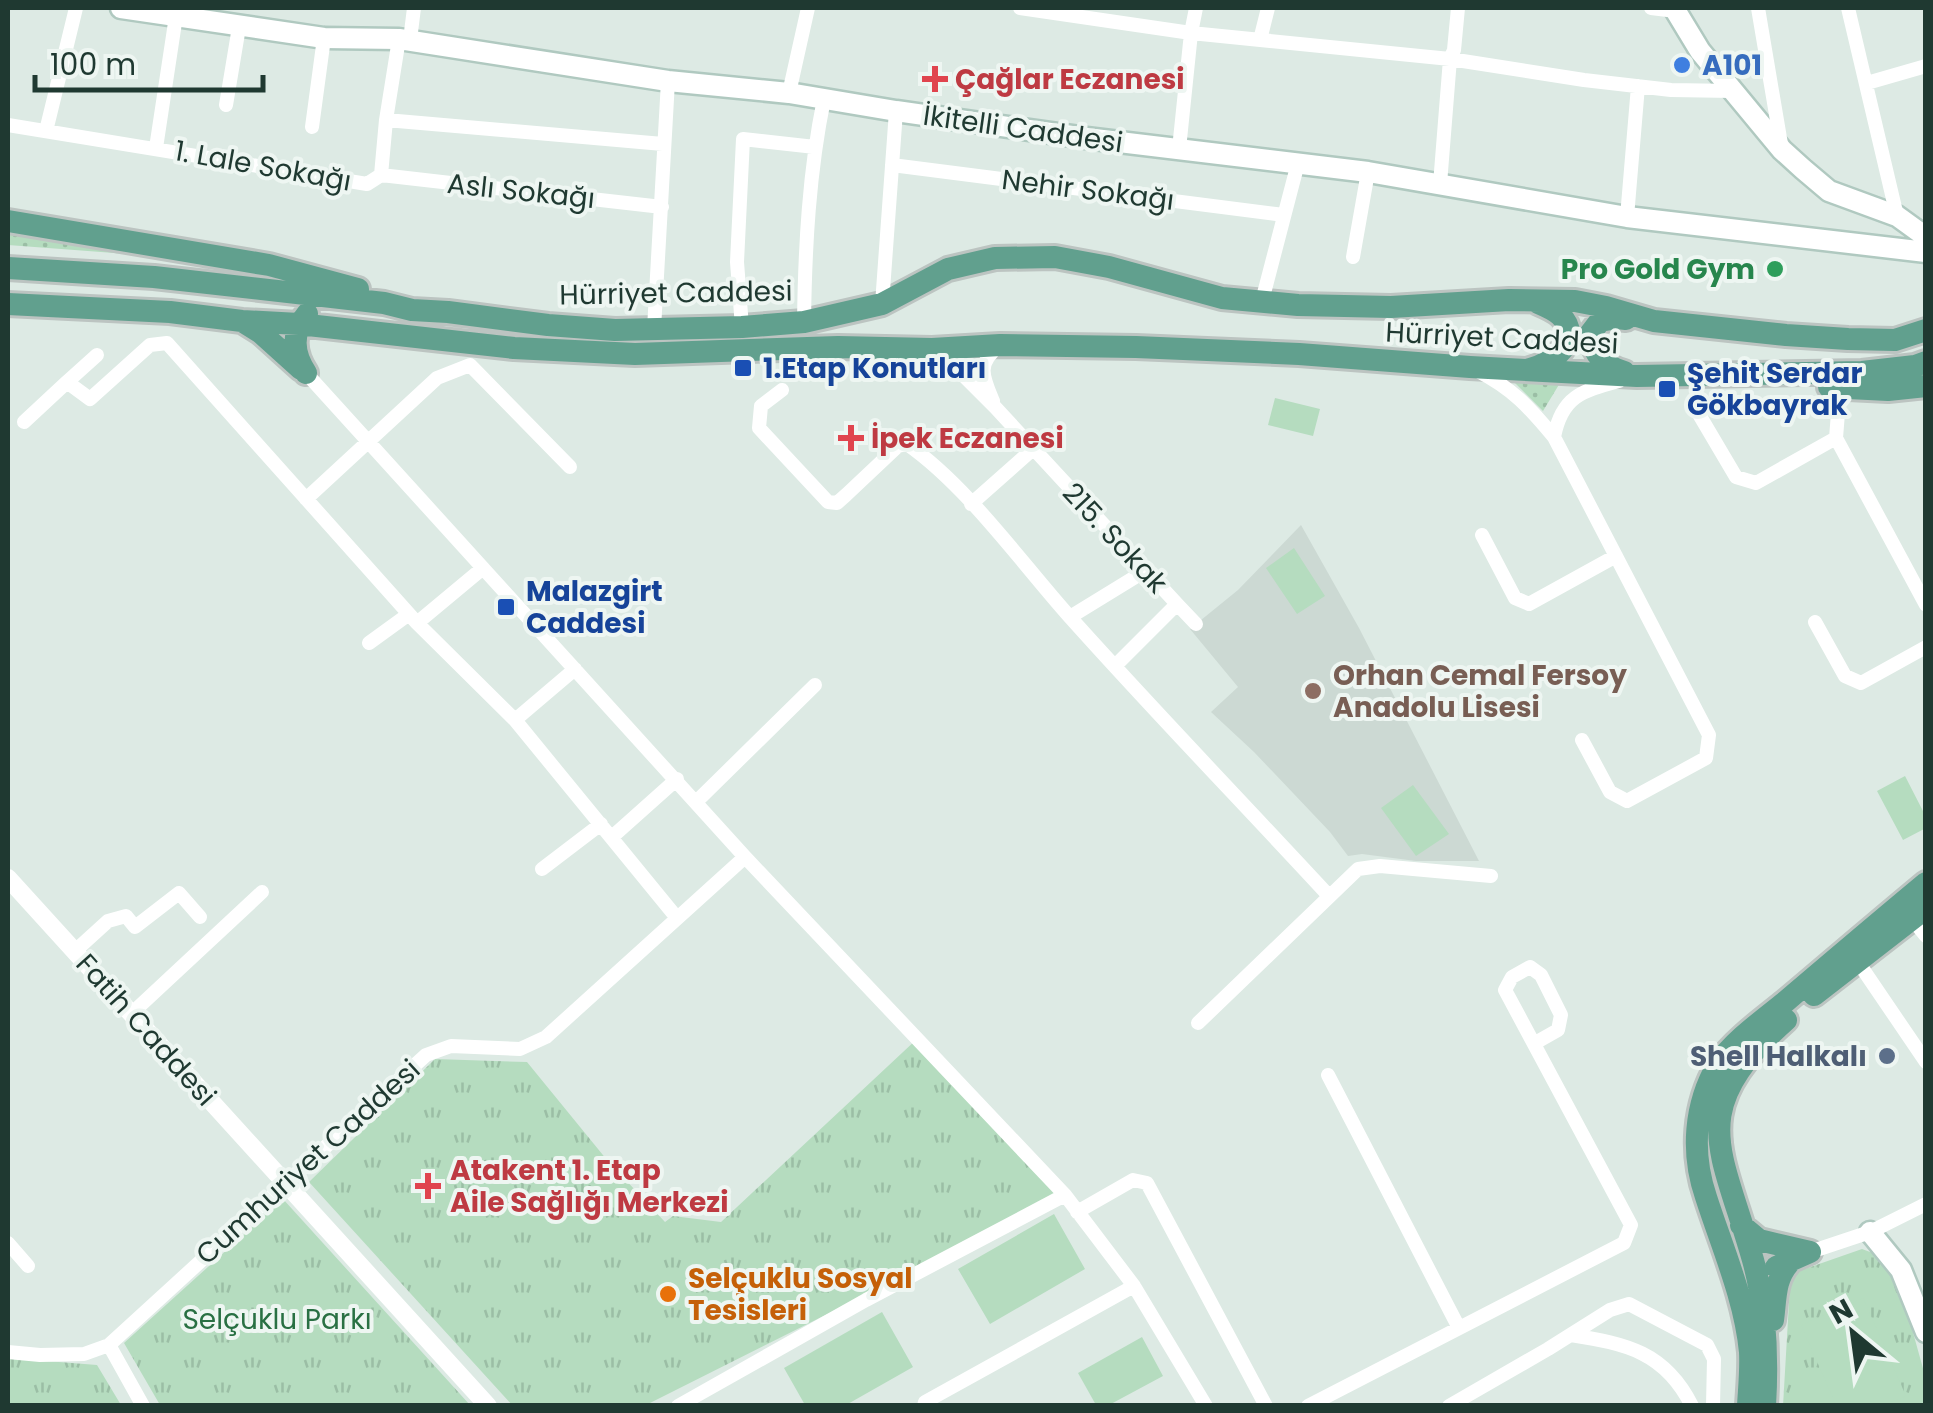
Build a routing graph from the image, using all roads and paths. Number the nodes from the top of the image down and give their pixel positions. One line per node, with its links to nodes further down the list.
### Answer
1 (76, 8): 32 (street)
2 (121, 8): 13 (main road, İkitelli Caddesi)
3 (414, 8): 17 (street, 1. Lale Sokağı)
4 (808, 8): 25 (street)
5 (1020, 8): 15 (street)
6 (1196, 8): 15 (street)
7 (1268, 8): 18 (street)
8 (1458, 8): 19 (street)
9 (1651, 8): 12 (street)
10 (1758, 8): 37 (street)
11 (1848, 8): 22 (street)
12 (1675, 9): 24 (main road)
13 (176, 16): 14 (main road, İkitelli Caddesi); 35 (street)
14 (239, 27): 16 (main road, İkitelli Caddesi); 27 (street)
15 (1190, 33): 18 (street); 36 (street)
16 (324, 38): 17 (main road, İkitelli Caddesi); 31 (street)
17 (405, 40): 21 (main road, İkitelli Caddesi); 29 (street, 1. Lale Sokağı)
18 (1260, 40): 19 (street)
19 (1450, 60): 23 (street); 42 (street)
20 (1926, 66): 22 (street)
21 (668, 82): 25 (main road, İkitelli Caddesi); 33 (street)
22 (1867, 83): 45 (street)
23 (1638, 86): 24 (street); 46 (street)
24 (1732, 91): 37 (main road)
25 (789, 92): 26 (main road, İkitelli Caddesi)
26 (824, 99): 28 (main road, İkitelli Caddesi); 34 (street)
27 (226, 105)
28 (896, 112): 36 (main road, İkitelli Caddesi); 39 (street)
29 (386, 120): 33 (street); 41 (street, 1. Lale Sokağı)
30 (8, 125): 32 (street, 1. Lale Sokağı)
31 (312, 126)
32 (46, 131): 35 (street, 1. Lale Sokağı)
33 (663, 144): 43 (street)
34 (814, 147): 62 (street); 64 (street)
35 (156, 148): 41 (street, 1. Lale Sokağı)
36 (1179, 149): 38 (main road, İkitelli Caddesi)
37 (1782, 150): 45 (main road)
38 (1298, 163): 40 (main road, İkitelli Caddesi); 44 (street)
39 (892, 165): 44 (street, Nehir Sokağı); 55 (street)
40 (1368, 172): 42 (main road, İkitelli Caddesi); 50 (street)
41 (380, 175): 43 (street, Aslı Sokağı)
42 (1440, 184): 46 (main road, İkitelli Caddesi)
43 (662, 207): 66 (street)
44 (1284, 215): 53 (street)
45 (1897, 216): 48 (main road)
46 (1627, 217): 49 (main road, İkitelli Caddesi)
47 (8, 221): 58 (main road)
48 (1926, 237)
49 (1926, 252)
50 (1353, 257)
51 (8, 268): 57 (main road, Hürriyet Caddesi)
52 (1533, 300): 53 (main road, Hürriyet Caddesi); 61 (main road, Hürriyet Caddesi); 74 (main road)
53 (1262, 301): 55 (main road, Hürriyet Caddesi)
54 (8, 304): 56 (main road)
55 (882, 304): 62 (main road, Hürriyet Caddesi); 69 (main road)
56 (70, 306): 59 (main road); 60 (main road, Hürriyet Caddesi)
57 (412, 310): 58 (main road, Hürriyet Caddesi); 63 (main road)
58 (448, 312): 66 (main road, Hürriyet Caddesi)
59 (8, 318)
60 (242, 321): 63 (main road, Hürriyet Caddesi); 75 (main road)
61 (1654, 321): 67 (main road, Hürriyet Caddesi); 77 (main road)
62 (804, 322): 64 (main road, Hürriyet Caddesi)
63 (298, 324): 65 (main road, Hürriyet Caddesi); 75 (main road)
64 (742, 327): 66 (main road, Hürriyet Caddesi)
65 (342, 328): 69 (main road, Hürriyet Caddesi); 75 (main road)
66 (654, 329)
67 (1926, 330)
68 (1000, 345): 70 (main road, Hürriyet Caddesi); 73 (main road, Hürriyet Caddesi); 83 (street)
69 (899, 348): 70 (main road, Hürriyet Caddesi)
70 (932, 349): 83 (street, 215. Sokak)
71 (96, 355): 78 (street)
72 (1926, 362): 76 (main road)
73 (1470, 367): 74 (main road, Hürriyet Caddesi); 85 (street)
74 (1522, 370): 77 (main road, Hürriyet Caddesi)
75 (306, 373): 87 (street)
76 (1733, 373): 77 (main road, Hürriyet Caddesi); 80 (main road)
77 (1637, 376): 85 (street)
78 (67, 382): 84 (street); 90 (street)
79 (1926, 386): 80 (main road)
80 (1840, 388): 86 (street)
81 (782, 390): 91 (street)
82 (1696, 402): 86 (street)
83 (995, 407): 88 (street, 215. Sokak)
84 (24, 422)
85 (1554, 437): 93 (street)
86 (1836, 438): 97 (street)
87 (368, 441): 89 (street); 90 (street); 94 (street)
88 (1034, 449): 91 (street); 95 (street, 215. Sokak)
89 (570, 467)
90 (306, 499): 99 (street)
91 (971, 504): 98 (street)
92 (1482, 535): 93 (street)
93 (1616, 556): 108 (street)
94 (484, 568): 99 (street); 105 (street)
95 (1145, 571): 96 (street, 215. Sokak); 98 (street)
96 (1177, 604): 101 (street); 104 (street, 215. Sokak)
97 (1926, 606)
98 (1070, 617): 104 (street)
99 (413, 619): 102 (street); 107 (street)
100 (1815, 622): 103 (street)
101 (1196, 624)
102 (369, 643)
103 (1926, 647)
104 (1115, 666): 119 (street)
105 (575, 669): 107 (street); 109 (street)
106 (815, 686): 110 (street)
107 (515, 720): 111 (street)
108 (1582, 740)
109 (677, 779): 110 (street); 112 (street)
110 (696, 802): 113 (street)
111 (600, 824): 112 (street); 114 (street)
112 (612, 837): 121 (street)
113 (746, 857): 121 (street, Cumhuriyet Caddesi); 131 (street)
114 (542, 869)
115 (1491, 876): 119 (street)
116 (8, 878): 123 (street, Fatih Caddesi)
117 (1926, 883): 141 (main road)
118 (262, 892): 125 (street)
119 (1329, 896): 126 (street)
120 (200, 918): 123 (street)
121 (677, 918): 130 (street, Cumhuriyet Caddesi)
122 (1921, 921): 124 (main road)
123 (75, 952): 125 (street, Fatih Caddesi)
124 (1858, 962): 128 (street); 134 (main road)
125 (131, 1014): 130 (street, Fatih Caddesi)
126 (1198, 1022)
127 (1534, 1043): 127 (street); 143 (street)
128 (1926, 1062)
129 (1328, 1075): 143 (street)
130 (285, 1182): 146 (street, Cumhuriyet Caddesi); 150 (street, Fatih Caddesi)
131 (1064, 1194): 133 (street); 151 (street)
132 (1926, 1204): 135 (street)
133 (1077, 1212): 142 (street); 154 (street)
134 (1742, 1225): 137 (main road); 139 (main road)
135 (1870, 1232): 137 (street); 144 (main road)
136 (8, 1243): 140 (street)
137 (1810, 1252): 138 (main road); 139 (main road)
138 (1789, 1263): 139 (main road); 148 (main road)
139 (1754, 1264): 141 (main road); 148 (main road)
140 (28, 1266)
141 (1728, 1268): 159 (main road)
142 (1134, 1286): 152 (street); 153 (street)
143 (1459, 1328): 155 (street)
144 (1926, 1332)
145 (1571, 1334): 156 (street); 157 (street); 158 (street)
146 (109, 1344): 147 (street); 149 (street)
147 (8, 1352)
148 (1766, 1352): 160 (main road)
149 (143, 1406)
150 (488, 1406)
151 (678, 1406)
152 (924, 1406)
153 (1206, 1406)
154 (1266, 1406)
155 (1308, 1406)
156 (1449, 1406)
157 (1692, 1406)
158 (1713, 1406)
159 (1748, 1406)
160 (1765, 1406)

